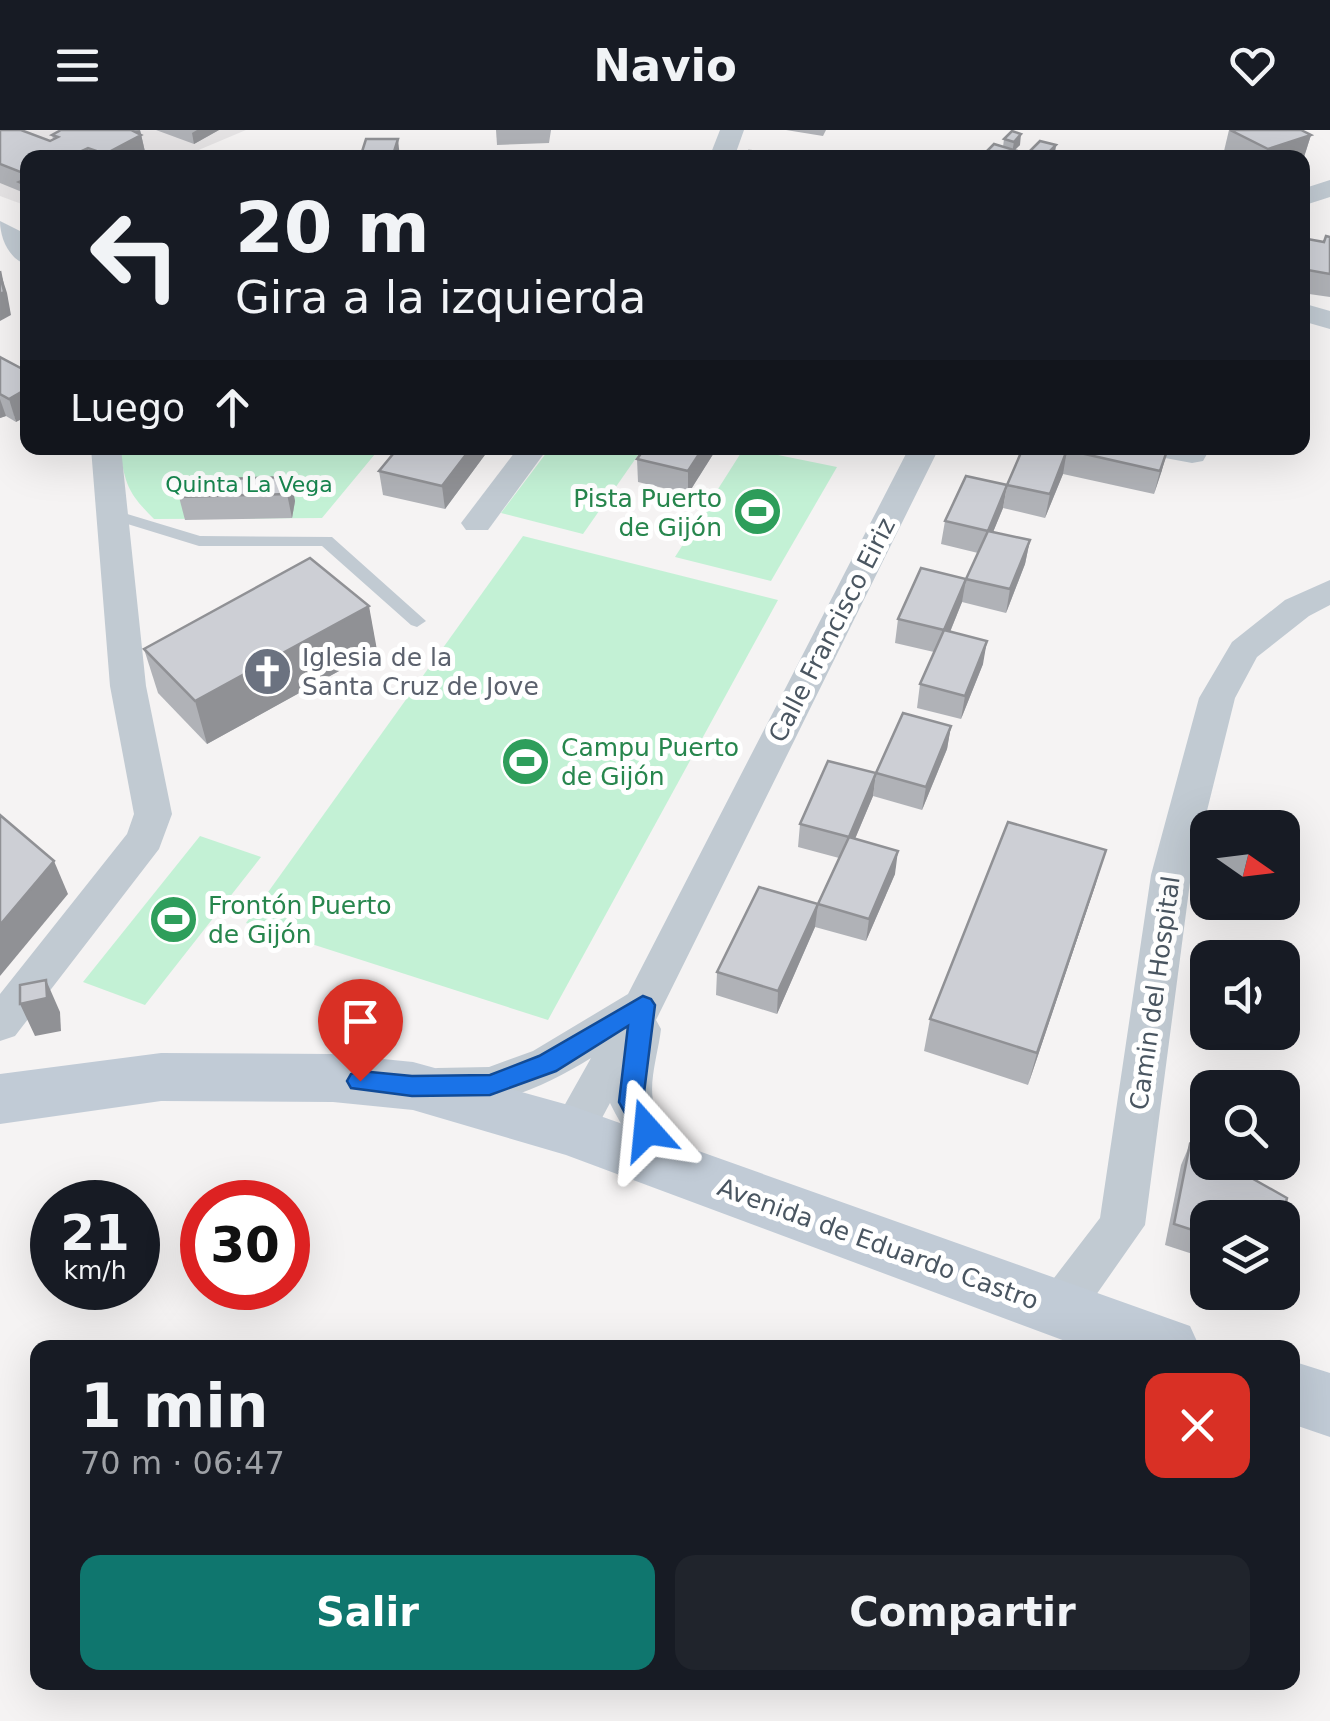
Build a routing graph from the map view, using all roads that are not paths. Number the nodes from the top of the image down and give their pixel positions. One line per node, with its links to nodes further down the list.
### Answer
1 (0, 228): 2 (street)
2 (20, 245)
3 (107, 455): 6 (street)
4 (528, 455): 7 (street)
5 (920, 455): 12 (street, Calle Francisco Eiriz)
6 (114, 515): 8 (lane); 13 (street)
7 (477, 523)
8 (358, 570): 9 (lane); 11 (lane)
9 (340, 578)
10 (1330, 591): 18 (street, Camin del Hospital)
11 (417, 621)
12 (643, 1005): 14 (street); 16 (street, Calle Francisco Eiriz); 17 (street)
13 (0, 1024)
14 (412, 1086): 15 (street, Avenida de Eduardo Castro); 16 (street, Avenida de Eduardo Castro)
15 (0, 1099)
16 (572, 1131): 17 (street, Avenida de Eduardo Castro)
17 (689, 1174): 18 (street, Avenida de Eduardo Castro)
18 (1058, 1310): 19 (street, Avenida de Eduardo Castro)
19 (1144, 1340)
20 (1300, 1395): 21 (street)
21 (1330, 1405)

